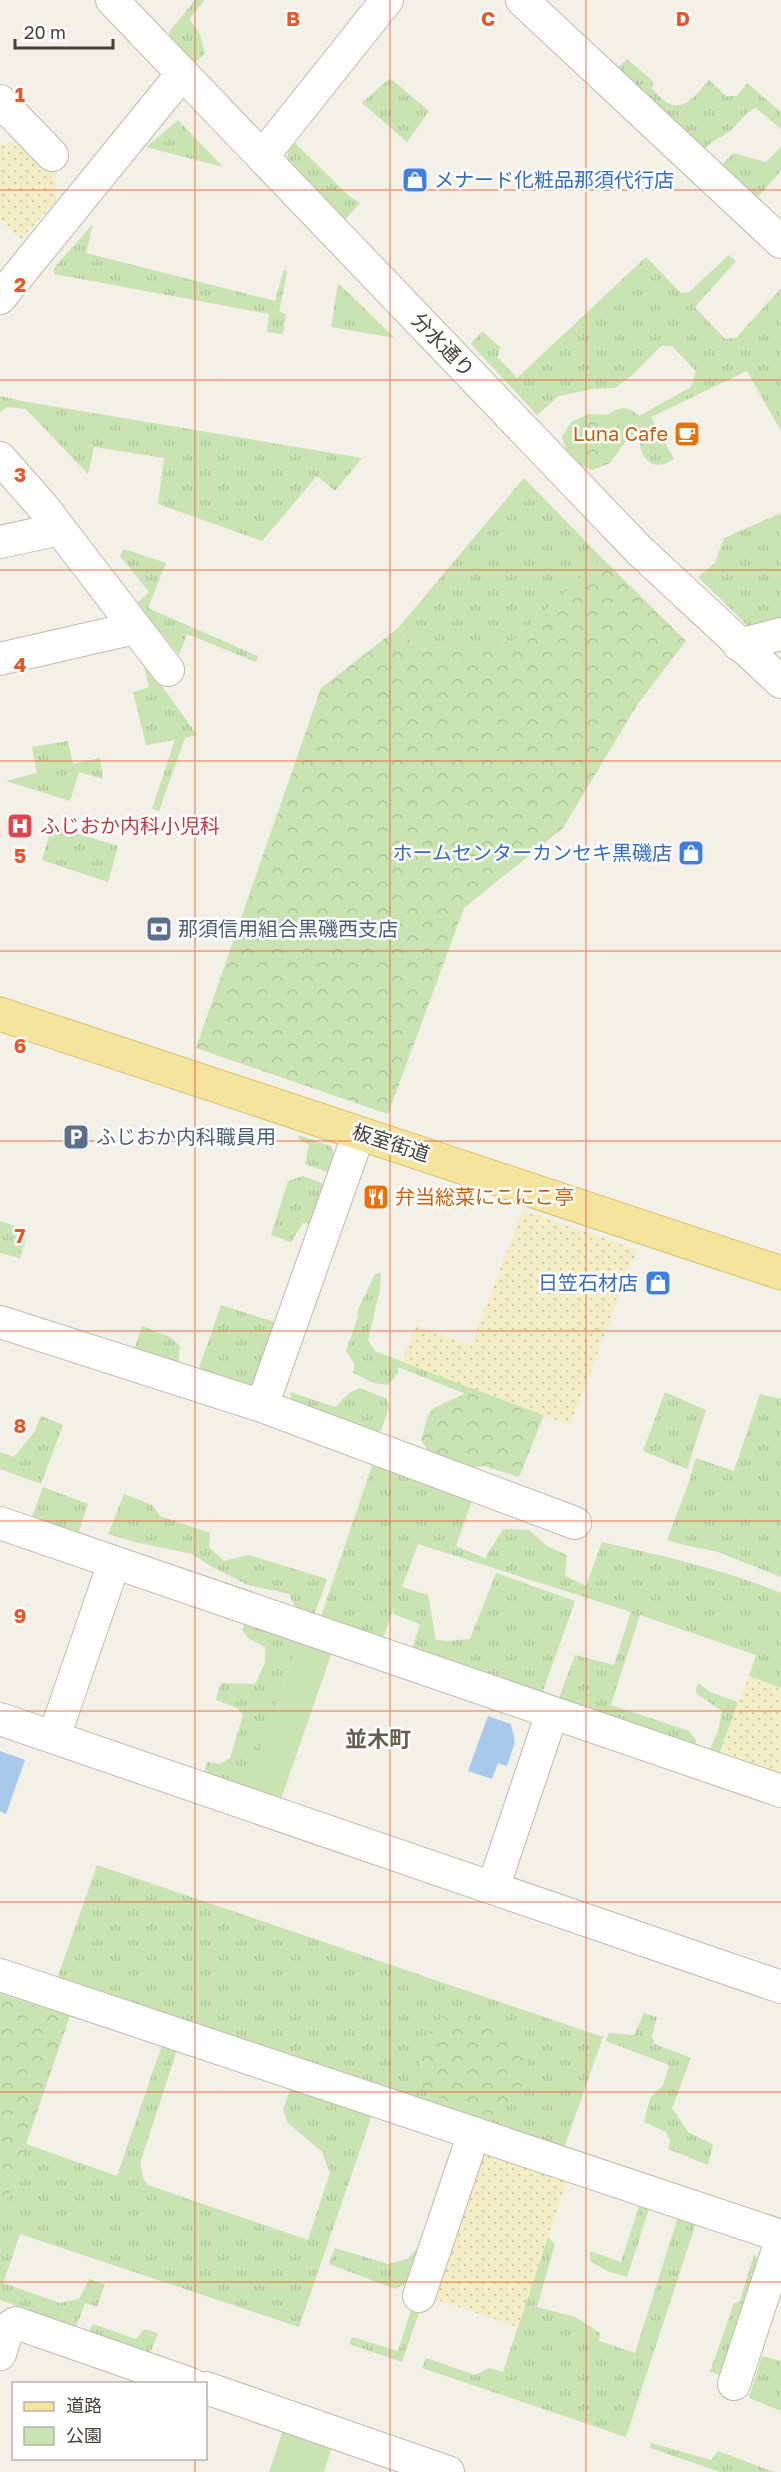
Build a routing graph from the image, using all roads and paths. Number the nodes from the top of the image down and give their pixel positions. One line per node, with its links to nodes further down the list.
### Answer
1 (112, 0): 4 (street, 分水通り)
2 (387, 0): 7 (street)
3 (522, 0): 8 (street)
4 (182, 74): 7 (street, 分水通り); 9 (street)
5 (4, 112): 6 (street)
6 (52, 155)
7 (262, 157): 15 (street, 分水通り)
8 (781, 242)
9 (0, 298)
10 (0, 458): 11 (street)
11 (60, 529): 12 (street); 13 (street)
12 (0, 542)
13 (135, 628): 16 (street); 17 (street)
14 (781, 634): 15 (street)
15 (739, 645): 18 (street, 分水通り)
16 (0, 659)
17 (168, 670)
18 (781, 682)
19 (0, 1014): 20 (main road, 板室街道)
20 (359, 1133): 21 (main road, 板室街道); 23 (street)
21 (781, 1273)
22 (0, 1322): 23 (street)
23 (262, 1406): 25 (street)
24 (0, 1523): 26 (street)
25 (575, 1523)
26 (114, 1563): 27 (street); 29 (street)
27 (552, 1713): 30 (street); 31 (street)
28 (0, 1719): 29 (street)
29 (54, 1737): 31 (street)
30 (781, 1791)
31 (493, 1888): 33 (street)
32 (0, 1975): 34 (street)
33 (781, 1987)
34 (474, 2133): 35 (street); 37 (street)
35 (781, 2236)
36 (781, 2241): 40 (street)
37 (419, 2296)
38 (0, 2354): 39 (street)
39 (185, 2382)
40 (734, 2384)
41 (207, 2388): 42 (street)
42 (448, 2472)

